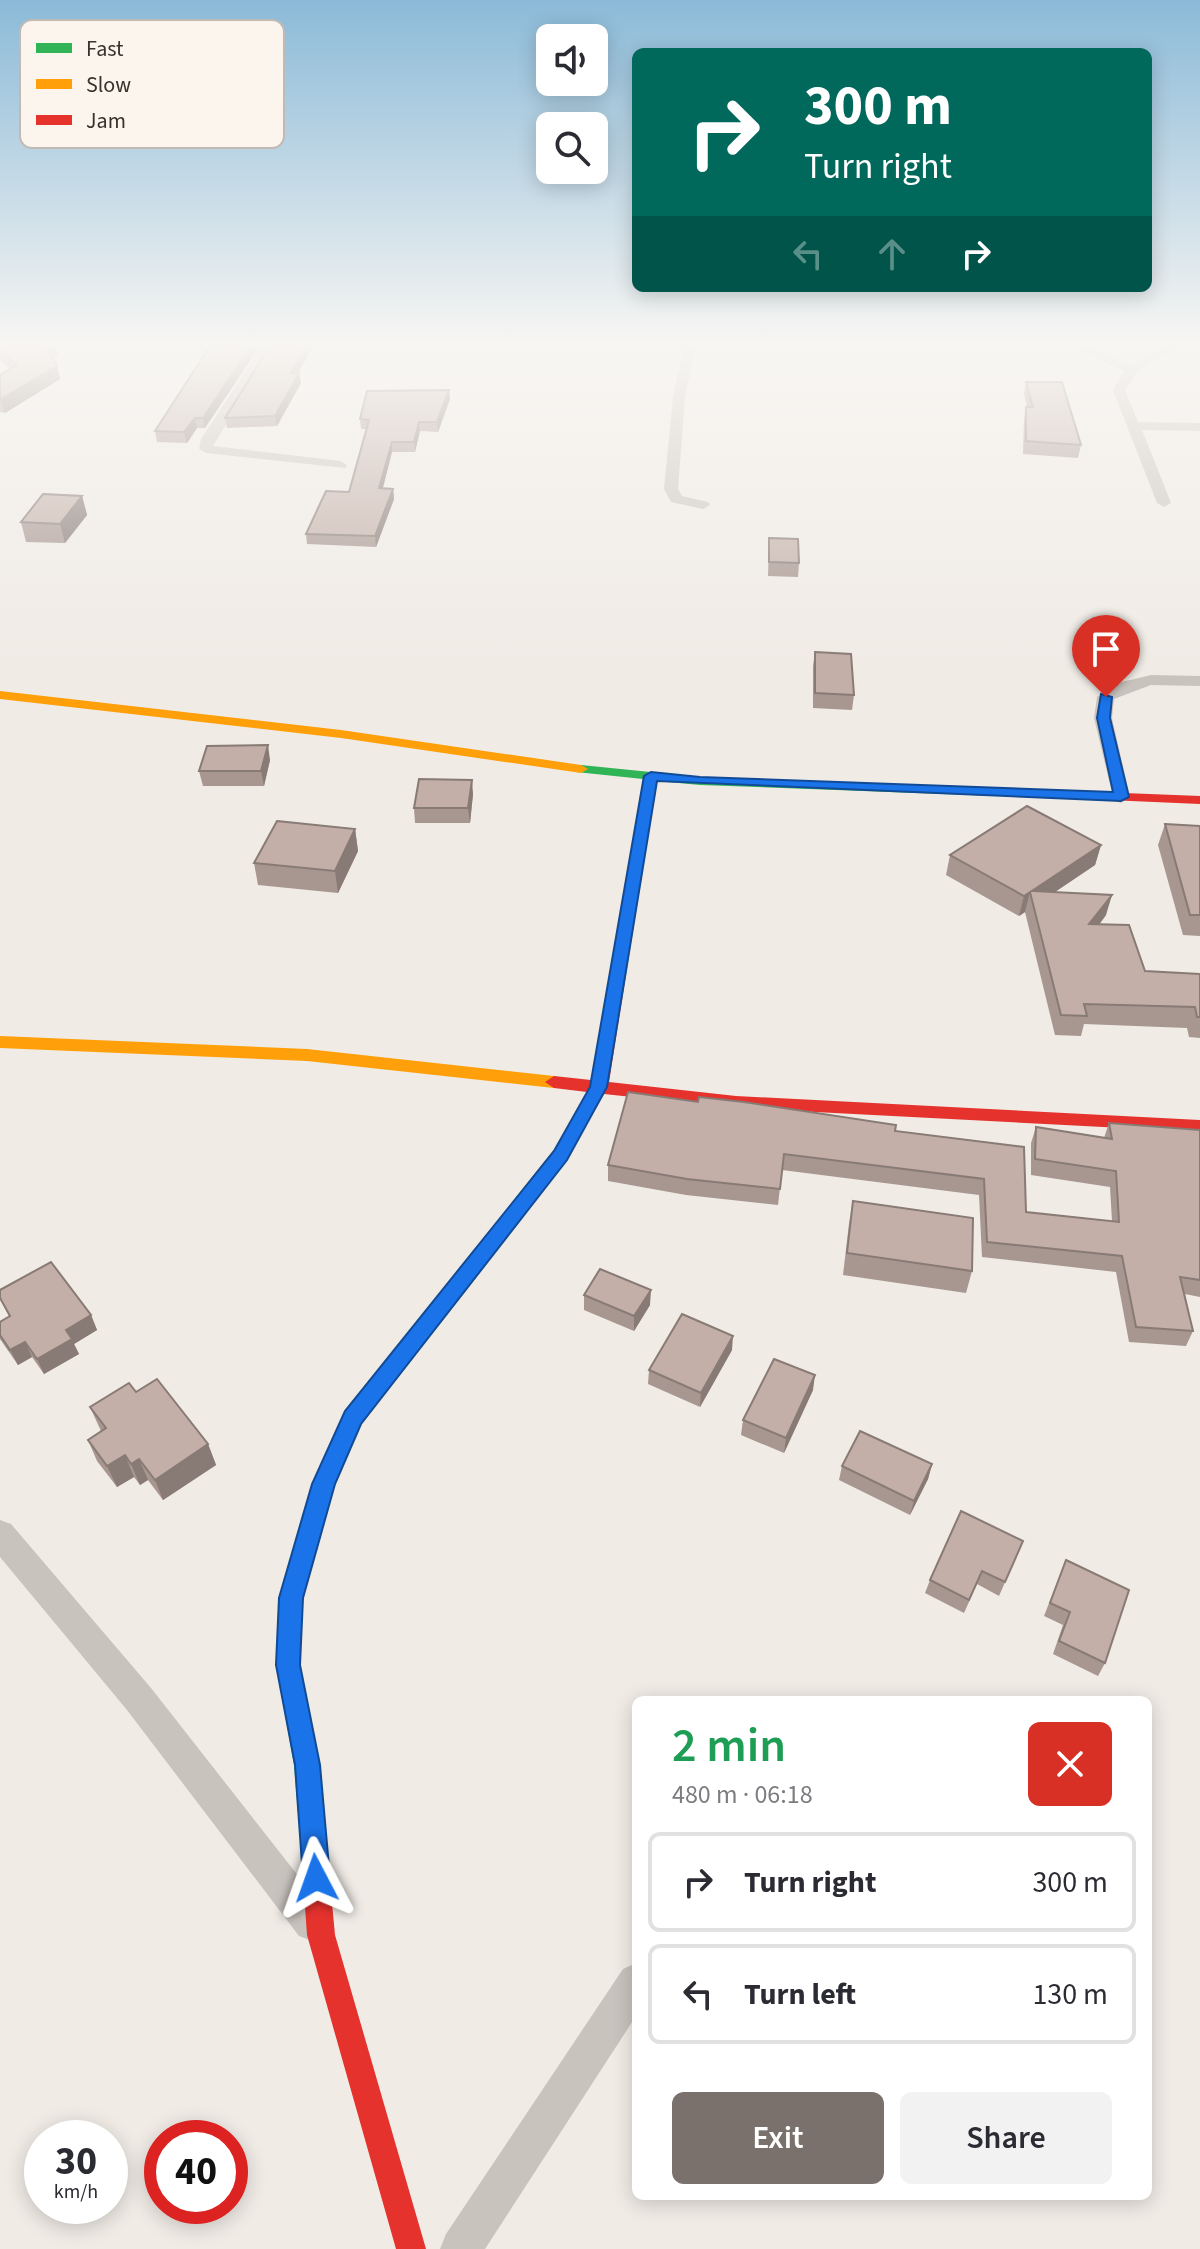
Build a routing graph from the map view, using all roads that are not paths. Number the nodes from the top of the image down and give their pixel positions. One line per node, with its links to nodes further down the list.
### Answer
1 (222, 451): 4 (street)
2 (674, 451): 6 (street)
3 (1142, 451): 5 (street)
4 (340, 465)
5 (1164, 503)
6 (703, 505)
7 (1200, 681): 10 (street)
8 (0, 695): 9 (street)
9 (651, 776): 10 (street); 13 (street)
10 (1121, 797): 11 (street)
11 (1200, 800)
12 (0, 1042): 13 (street)
13 (599, 1087): 14 (street); 16 (street)
14 (1200, 1126)
15 (0, 1534): 16 (street)
16 (321, 1935): 18 (street)
17 (632, 1988): 19 (street)
18 (411, 2249)
19 (461, 2249)

